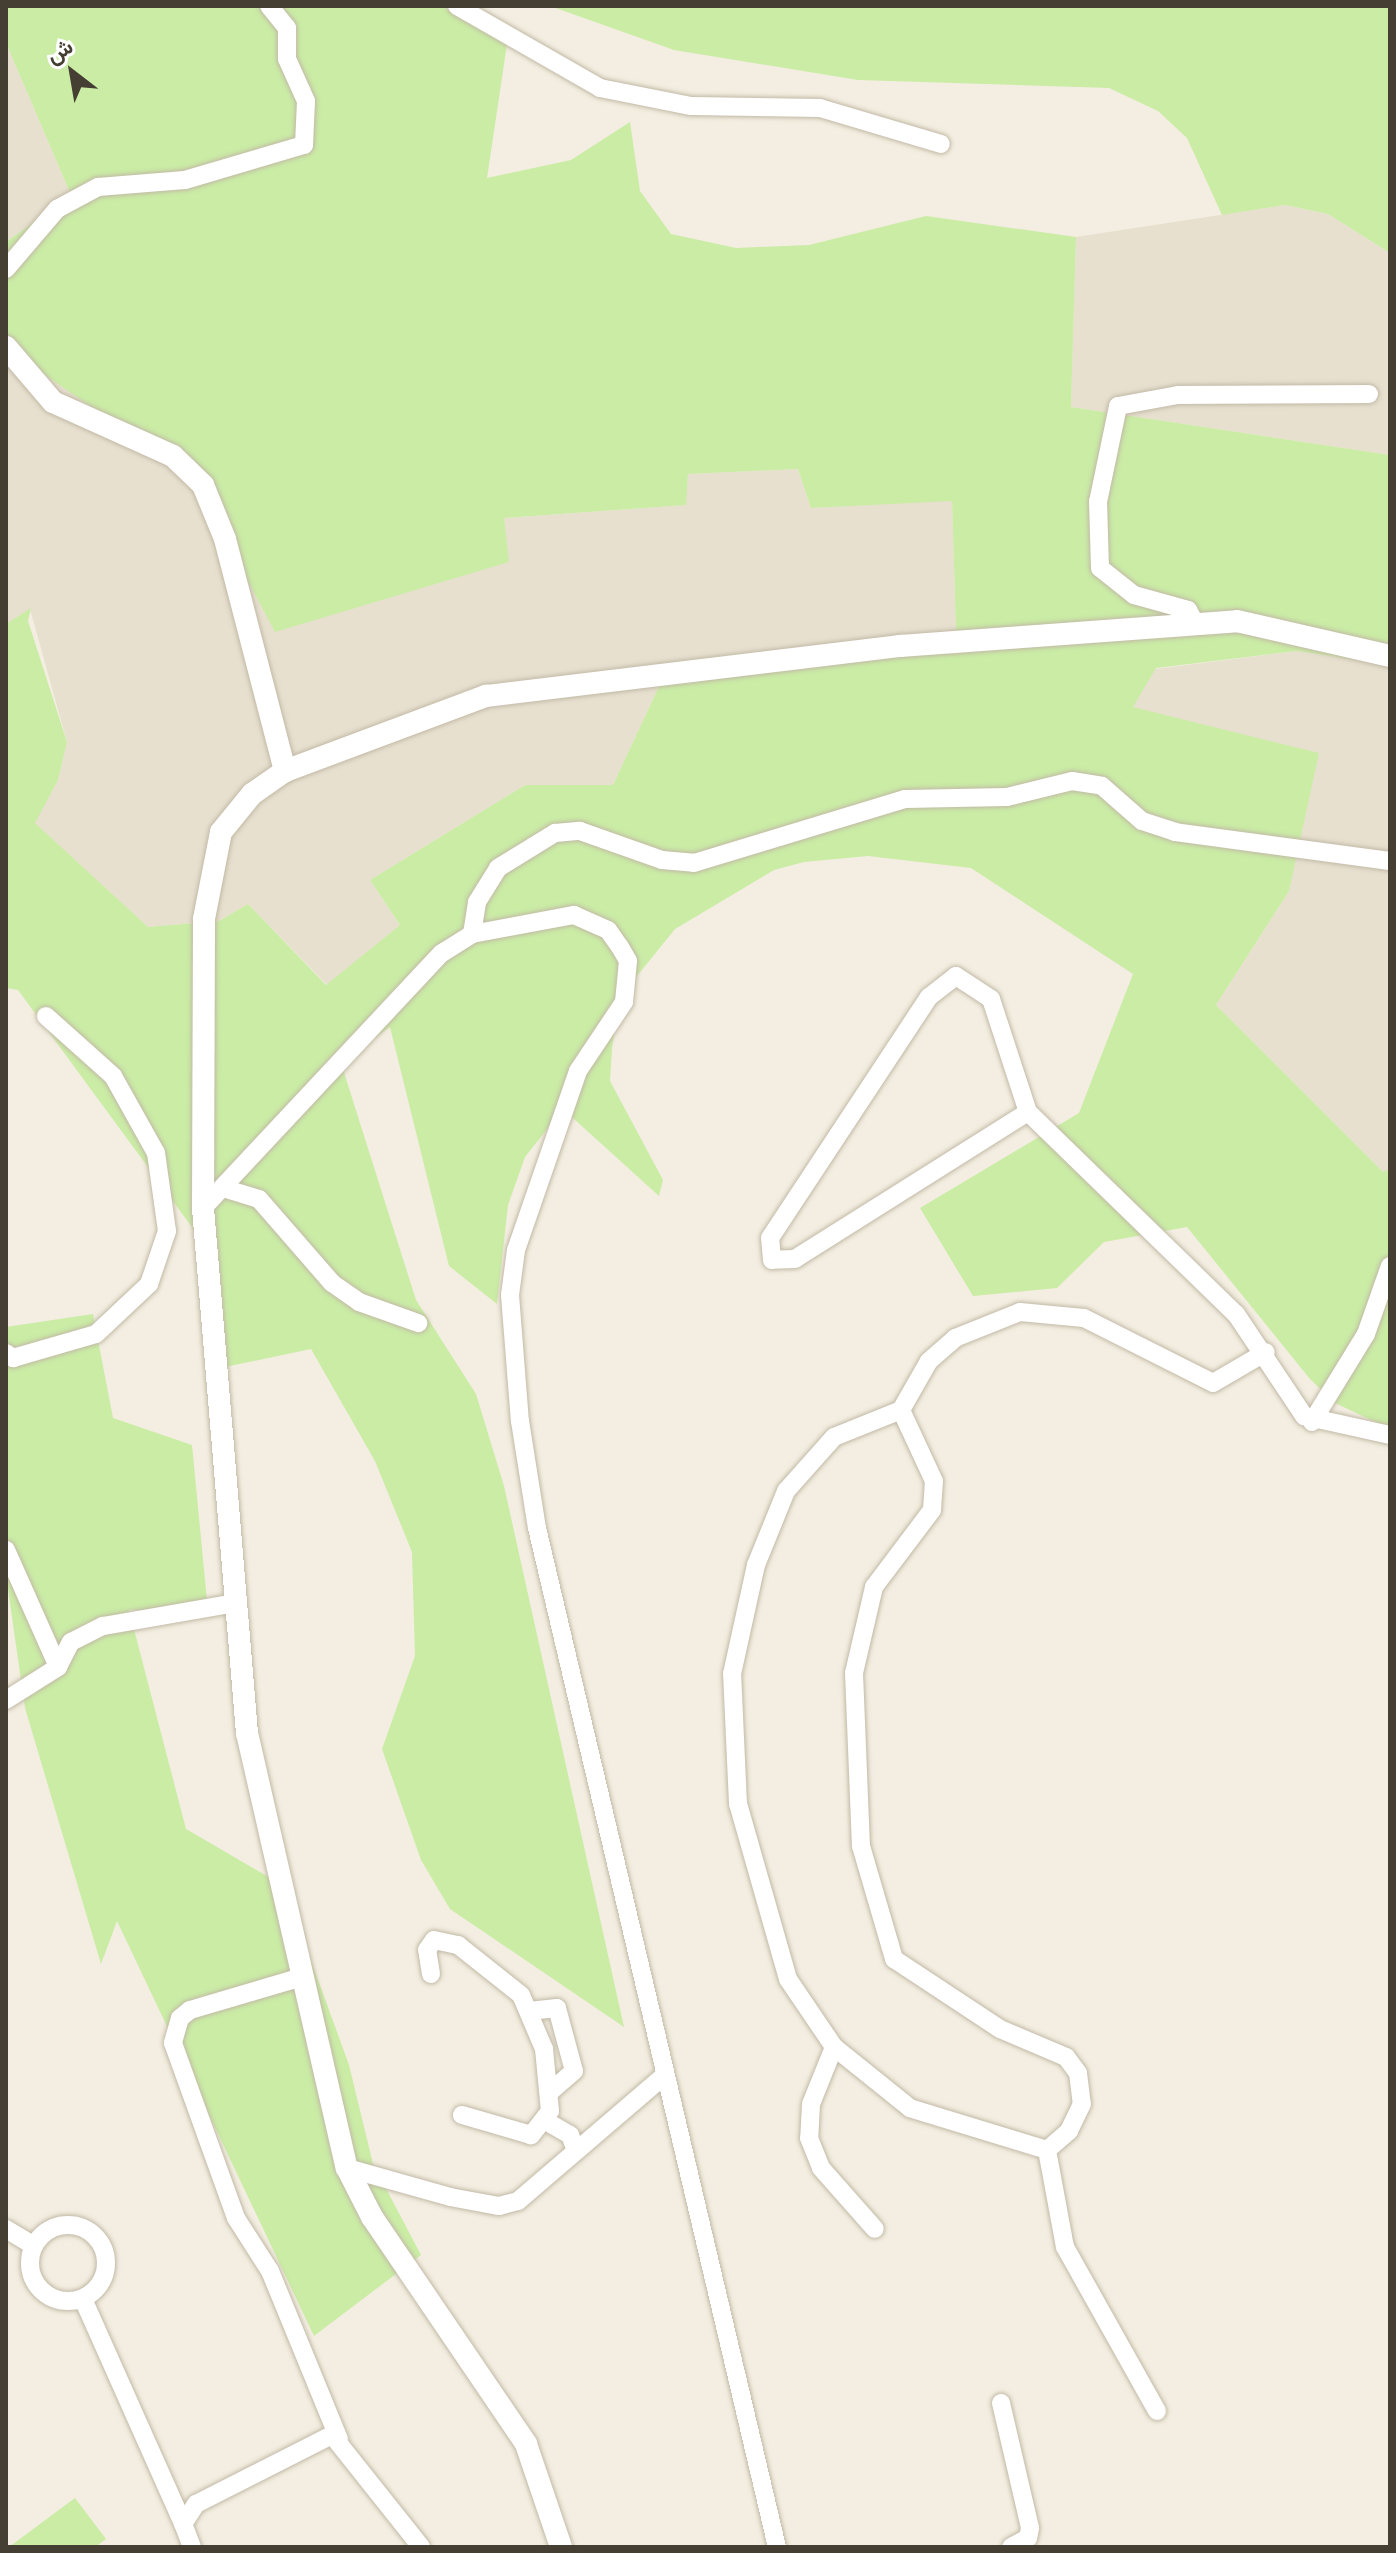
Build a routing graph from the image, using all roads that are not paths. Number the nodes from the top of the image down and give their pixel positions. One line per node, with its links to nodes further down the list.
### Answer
1 (269, 6): 4 (street)
2 (457, 6): 3 (street)
3 (941, 144)
4 (6, 269)
5 (6, 347): 9 (street)
6 (1369, 394): 7 (street)
7 (1195, 623): 8 (street); 9 (street)
8 (1390, 656)
9 (285, 771): 15 (street)
10 (1390, 861): 11 (street)
11 (472, 934): 14 (street); 31 (street)
12 (46, 1016): 19 (street)
13 (1028, 1112): 13 (street); 18 (street)
14 (223, 1188): 15 (street); 17 (street)
15 (203, 1208): 24 (street)
16 (1390, 1266): 21 (street)
17 (418, 1323)
18 (1266, 1352): 20 (street); 21 (street)
19 (6, 1353)
20 (901, 1410): 30 (street); 35 (street)
21 (1312, 1422): 22 (street)
22 (1390, 1435)
23 (6, 1550): 25 (street)
24 (236, 1603): 25 (street); 28 (street)
25 (58, 1667): 26 (street)
26 (6, 1700)
27 (431, 1974): 29 (street)
28 (302, 1977): 37 (street); 44 (street)
29 (529, 2011): 32 (street); 32 (street)
30 (834, 2047): 35 (street); 39 (street)
31 (664, 2076): 36 (street); 49 (street)
32 (550, 2092): 34 (street)
33 (462, 2115): 34 (street)
34 (544, 2120): 36 (street)
35 (1047, 2150): 43 (street)
36 (576, 2151): 37 (street)
37 (347, 2168): 48 (street)
38 (6, 2229): 40 (street)
39 (875, 2229)
40 (33, 2245): 41 (street); 41 (street)
41 (83, 2299): 45 (street)
42 (1001, 2403): 50 (street)
43 (1157, 2411)
44 (339, 2439): 45 (street); 47 (street)
45 (183, 2524): 46 (street)
46 (192, 2547)
47 (421, 2547)
48 (561, 2547)
49 (777, 2547)
50 (1011, 2547)

